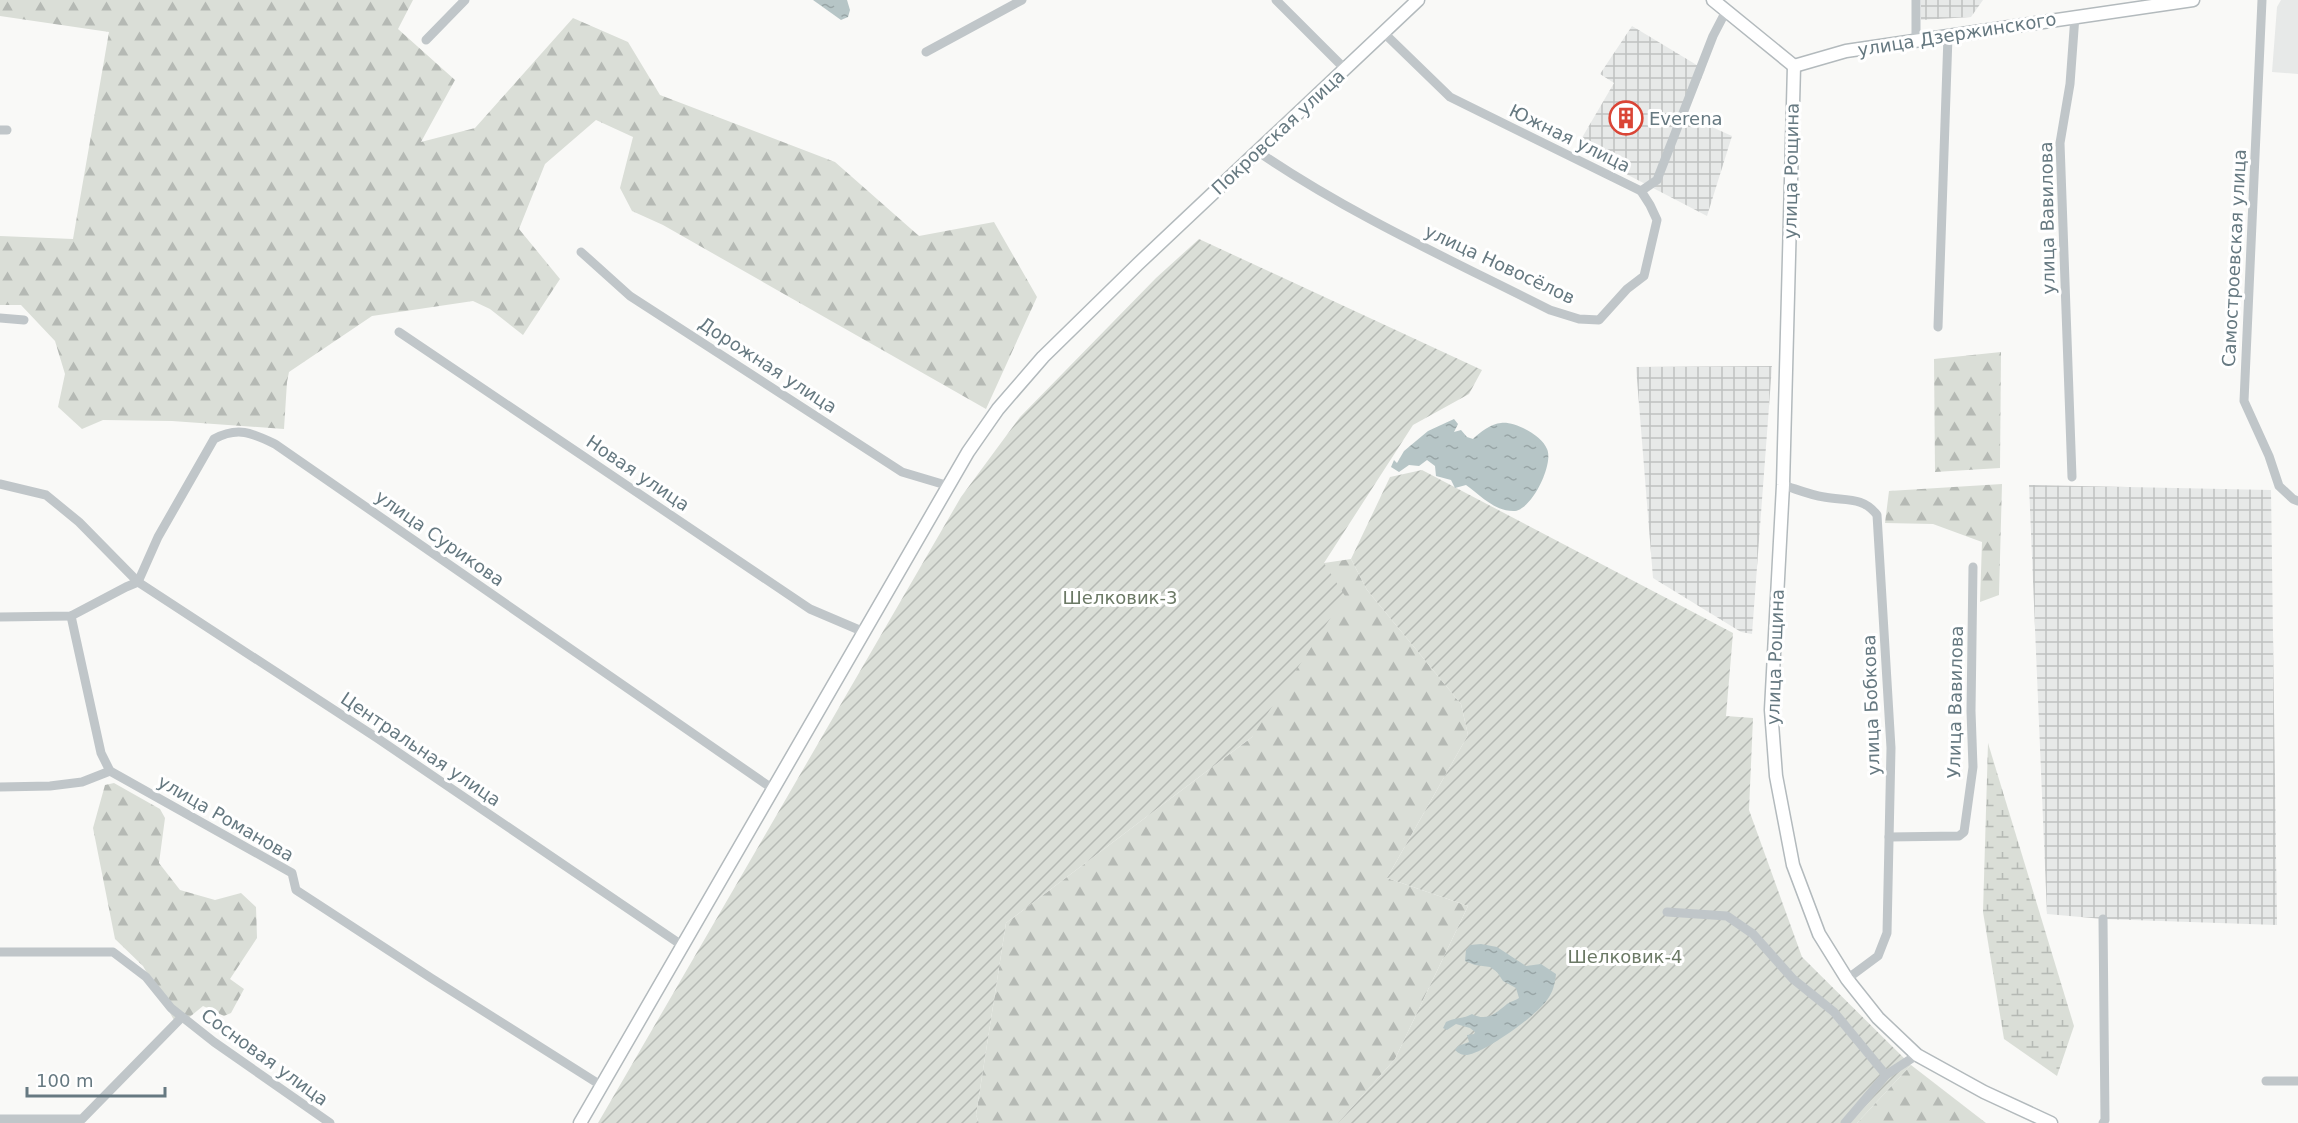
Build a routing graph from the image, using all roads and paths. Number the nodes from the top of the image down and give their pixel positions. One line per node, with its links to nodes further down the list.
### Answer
1 (465, 0): 13 (street)
2 (1022, 0): 15 (street)
3 (1276, 0): 17 (street)
4 (1418, 0): 11 (street, Покровская улица)
5 (1713, 0): 9 (street)
6 (1916, 0): 14 (street)
7 (2193, 0): 10 (street, улица Дзержинского)
8 (2262, 0): 29 (street, Самостроевская улица)
9 (1726, 11): 16 (street); 19 (street, Южная улица)
10 (2075, 16): 12 (street, улица Дзержинского); 25 (street, улица Вавилова)
11 (1384, 33): 17 (street, Покровская улица); 19 (street, Южная улица)
12 (1948, 36): 14 (street, улица Дзержинского); 23 (street)
13 (426, 40)
14 (1916, 40): 16 (street, улица Дзержинского)
15 (926, 52)
16 (1794, 66): 27 (street, улица Рощина)
17 (1345, 69): 18 (street, Покровская улица)
18 (1257, 151): 19 (street, улица Новосёлов); 28 (street, Покровская улица)
19 (1641, 191)
20 (581, 252): 28 (street, Дорожная улица)
21 (0, 318): 22 (street)
22 (24, 320)
23 (1938, 327)
24 (399, 332): 34 (street, Новая улица)
25 (2072, 477)
26 (0, 484): 31 (street, Центральная улица)
27 (1783, 485): 38 (street, улица Бобкова); 43 (street, улица Рощина)
28 (948, 486): 34 (street, Покровская улица)
29 (2298, 501)
30 (1973, 567): 38 (street, Улица Вавилова)
31 (138, 582): 32 (street); 37 (street, улица Сурикова); 41 (street, Центральная улица)
32 (71, 616): 33 (street); 35 (street)
33 (0, 617)
34 (864, 632): 37 (street, Покровская улица)
35 (110, 771): 36 (street); 49 (street, улица Романова)
36 (0, 787)
37 (773, 789): 41 (street, Покровская улица)
38 (1889, 837): 43 (street, улица Бобкова)
39 (1667, 912): 46 (street)
40 (2103, 919): 55 (street)
41 (683, 946): 49 (street, Покровская улица)
42 (0, 952): 44 (street, Сосновая улица)
43 (1847, 979): 45 (street, улица Рощина)
44 (182, 1017): 50 (street); 51 (street, Сосновая улица)
45 (1917, 1055): 46 (street); 54 (street, улица Рощина)
46 (1886, 1076): 53 (street)
47 (2266, 1081): 48 (street)
48 (2298, 1081)
49 (602, 1086): 52 (street, Покровская улица)
50 (0, 1119)
51 (330, 1123)
52 (580, 1123)
53 (1845, 1123)
54 (2051, 1123)
55 (2103, 1123)

